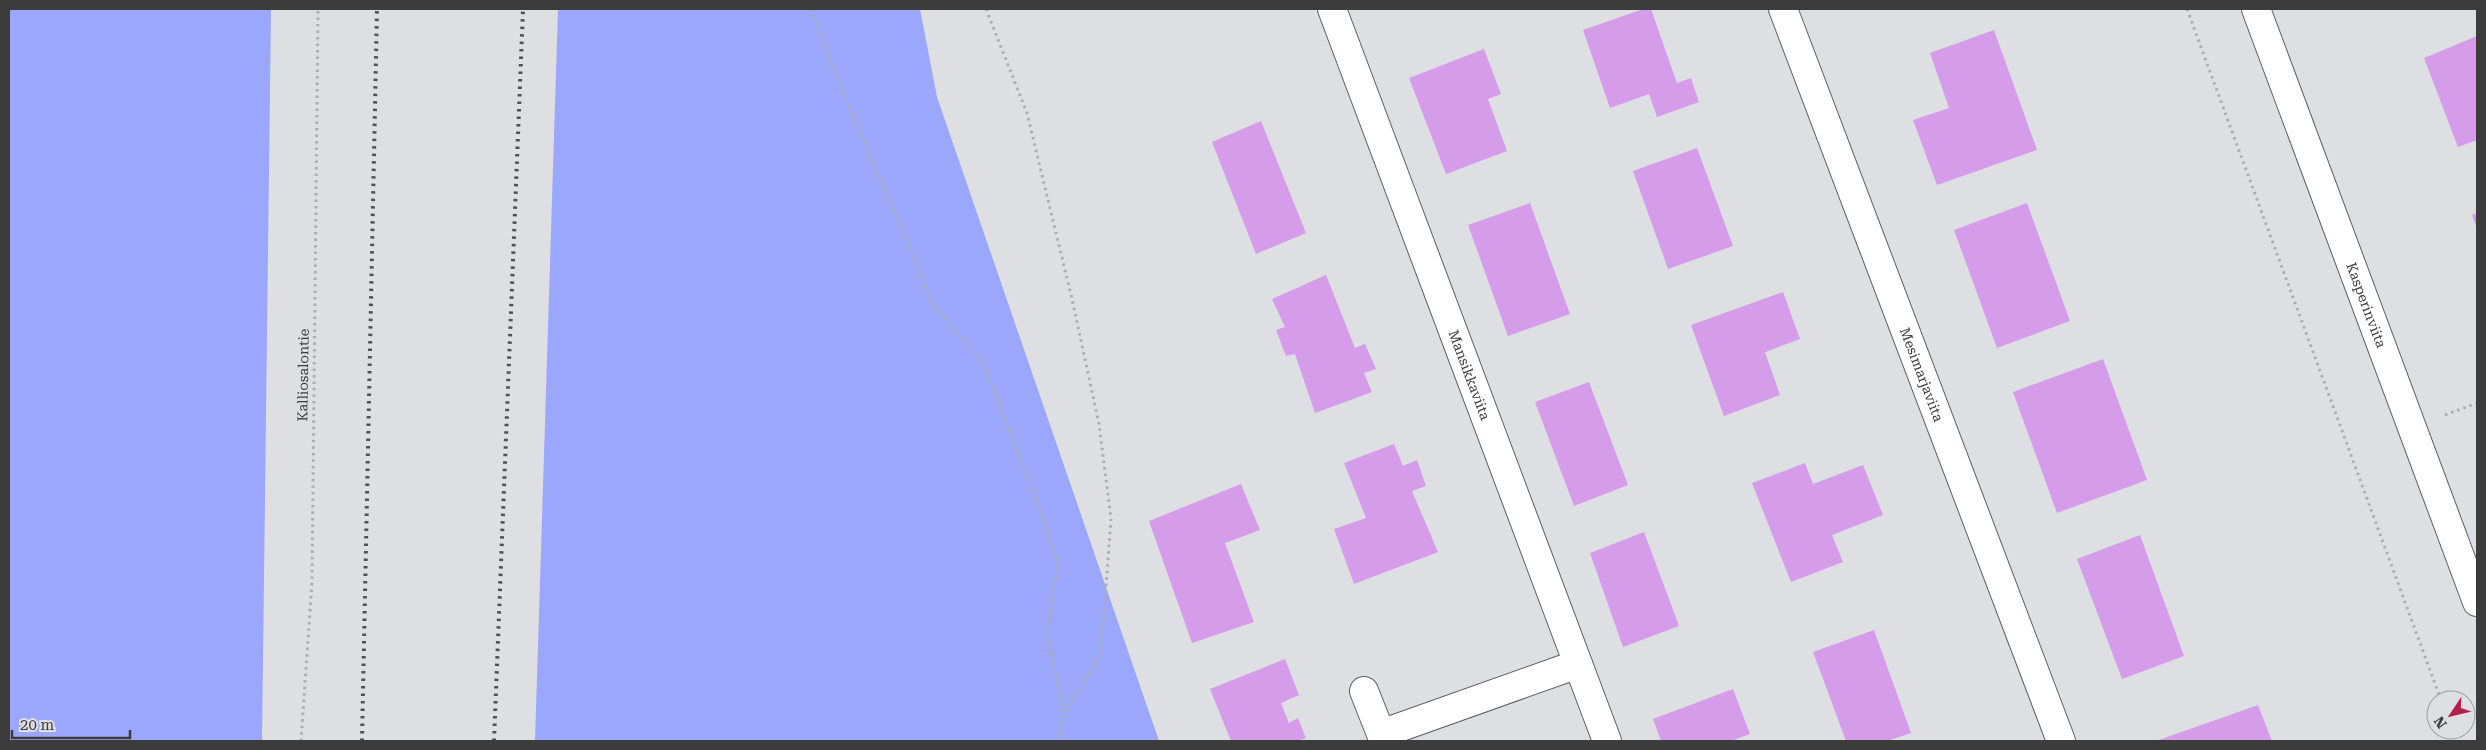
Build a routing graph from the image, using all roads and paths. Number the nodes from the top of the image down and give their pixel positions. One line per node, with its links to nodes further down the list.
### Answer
1 (318, 9): 15 (path, Kalliosalontie)
2 (811, 9): 14 (path)
3 (986, 9): 14 (path)
4 (1332, 9): 11 (street, Mansikkaviita)
5 (1783, 9): 18 (street, Mesimarjaviita)
6 (2187, 9): 12 (path)
7 (2256, 9): 10 (street, Kasperinviita)
8 (2477, 403): 9 (path)
9 (2440, 417)
10 (2477, 602)
11 (1578, 664): 13 (street); 17 (street, Mansikkaviita)
12 (2437, 690)
13 (1364, 692)
14 (1064, 713): 16 (path)
15 (301, 741)
16 (1058, 741)
17 (1607, 741)
18 (2061, 741)

